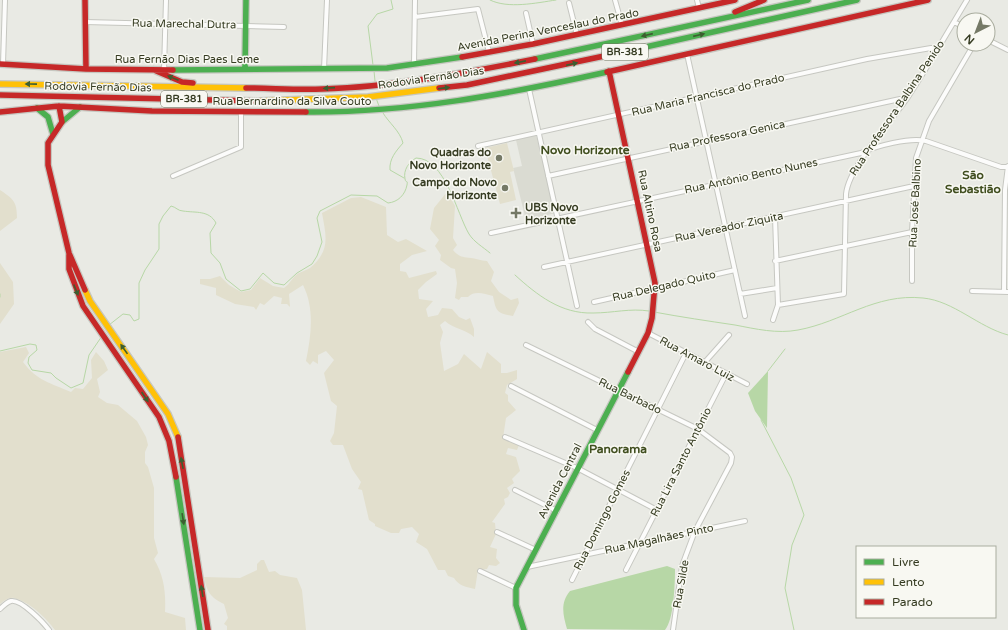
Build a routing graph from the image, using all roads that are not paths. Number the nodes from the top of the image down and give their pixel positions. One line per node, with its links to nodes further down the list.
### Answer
1 (5, 0): 19 (street)
2 (85, 0): 20 (main road)
3 (166, 0): 23 (street)
4 (246, 0): 24 (main road)
5 (327, 0): 42 (street)
6 (415, 0): 18 (street)
7 (615, 0): 25 (street)
8 (697, 0): 16 (street)
9 (735, 0): 16 (main road, Avenida Perina Venceslau do Prado)
10 (764, 0): 21 (main road)
11 (808, 0): 21 (main road, Rodovia Fernão Dias / BR-381)
12 (857, 0): 47 (main road, Rodovia Fernão Dias / BR-381, one-way to 12)
13 (928, 0): 34 (main road, Rua Bernardino da Silva Couto)
14 (967, 0): 22 (street, Rua Professora Balbina Penido)
15 (568, 3): 27 (street)
16 (699, 8): 25 (main road, Avenida Perina Venceslau do Prado)
17 (526, 13): 28 (street)
18 (415, 17): 32 (street); 36 (street)
19 (2, 21): 35 (street)
20 (85, 22): 23 (street, Rua Marechal Dutra); 38 (main road)
21 (702, 22): 45 (main road, Rodovia Fernão Dias / BR-381, one-way to 45)
22 (954, 22): 30 (street, Rua Professora Balbina Penido)
23 (164, 24): 24 (street, Rua Marechal Dutra); 41 (street)
24 (245, 25): 26 (street, Rua Marechal Dutra); 39 (main road)
25 (622, 25): 27 (main road, Avenida Perina Venceslau do Prado)
26 (284, 27)
27 (577, 35): 28 (main road, Avenida Perina Venceslau do Prado)
28 (533, 44): 32 (main road, Avenida Perina Venceslau do Prado)
29 (996, 44): 31 (street)
30 (938, 50): 48 (street, Rua Maria Francisca do Prado); 49 (street, Rua Professora Balbina Penido)
31 (1008, 50)
32 (489, 52): 36 (main road, Avenida Perina Venceslau do Prado)
33 (969, 52): 60 (street, Rua José Balbino)
34 (687, 54): 43 (main road, Rua Bernardino da Silva Couto); 48 (street)
35 (2, 64): 38 (main road, Rua Fernão Dias Paes Leme)
36 (414, 64): 37 (main road, Avenida Perina Venceslau do Prado)
37 (374, 68): 42 (main road, Rua Fernão Dias Paes Leme)
38 (86, 69): 40 (main road, Rua Fernão Dias Paes Leme)
39 (245, 69): 41 (main road, Rua Fernão Dias Paes Leme); 42 (main road, Rua Fernão Dias Paes Leme)
40 (154, 70): 41 (main road, Rua Fernão Dias Paes Leme); 45 (main road, one-way to 40)
41 (164, 70)
42 (324, 70)
43 (609, 71): 46 (main road, Rua Bernardino da Silva Couto); 55 (main road, Rua Altino Rosa)
44 (0, 84): 45 (main road, Rodovia Fernão Dias / BR-381, one-way to 44)
45 (239, 88)
46 (529, 89): 53 (main road, Rua Bernardino da Silva Couto); 57 (street)
47 (0, 96)
48 (696, 98): 55 (street, Rua Maria Francisca do Prado); 59 (street)
49 (905, 100): 59 (street, Rua Professora Genica); 62 (street, Rua Professora Balbina Penido)
50 (59, 106): 51 (main road, Rua Bernardino da Silva Couto); 52 (main road, Rua Bernardino da Silva Couto); 56 (main road)
51 (80, 107): 53 (main road, Rua Bernardino da Silva Couto); 56 (main road)
52 (37, 108): 54 (main road, Rua Bernardino da Silva Couto); 58 (main road)
53 (242, 111): 65 (street)
54 (0, 112)
55 (618, 115): 57 (street, Rua Maria Francisca do Prado); 63 (main road, Rua Altino Rosa)
56 (62, 122): 58 (main road)
57 (539, 132): 61 (street, Rua Maria Francisca do Prado); 66 (street)
58 (53, 134): 79 (main road)
59 (706, 140): 63 (street, Rua Professora Genica); 67 (street)
60 (921, 140): 62 (street, Rua Antônio Bento Nunes); 64 (street, Rua Antônio Bento Nunes); 68 (street, Rua José Balbino)
61 (478, 146)
62 (868, 149): 67 (street, Rua Antônio Bento Nunes); 70 (street, Rua Professora Balbina Penido)
63 (628, 158): 66 (street, Rua Professora Genica); 69 (main road, Rua Altino Rosa)
64 (1008, 166): 78 (street)
65 (173, 176)
66 (548, 176): 72 (street)
67 (716, 183): 69 (street, Rua Antônio Bento Nunes); 73 (street)
68 (914, 186): 70 (street, Rua Vereador Ziquita); 74 (street, Rua José Balbino)
69 (637, 201): 72 (street, Rua Antônio Bento Nunes); 76 (main road, Rua Altino Rosa)
70 (846, 202): 71 (street, Rua Vereador Ziquita); 77 (street, Rua Professora Balbina Penido)
71 (775, 217): 73 (street, Rua Vereador Ziquita); 80 (street)
72 (558, 218): 75 (street, Rua Antônio Bento Nunes); 81 (street)
73 (725, 227): 76 (street, Rua Vereador Ziquita); 83 (street)
74 (912, 232): 77 (street); 84 (street, Rua José Balbino)
75 (491, 233)
76 (647, 245): 81 (street, Rua Vereador Ziquita); 85 (main road, Rua Altino Rosa)
77 (845, 246): 80 (street); 91 (street, Rua Professora Balbina Penido)
78 (1007, 248): 88 (street)
79 (69, 253): 130 (main road, one-way to 130); 131 (main road, one-way to 79)
80 (776, 261): 86 (street)
81 (568, 262): 82 (street, Rua Vereador Ziquita); 92 (street)
82 (544, 267)
83 (735, 270): 85 (street, Rua Delegado Quito); 89 (street)
84 (912, 281)
85 (655, 288): 90 (street, Rua Delegado Quito); 94 (main road, Rua Altino Rosa)
86 (777, 288): 89 (street); 91 (street)
87 (972, 291): 88 (street)
88 (1006, 292)
89 (740, 294): 93 (street)
90 (594, 302)
91 (778, 305): 95 (street)
92 (577, 306)
93 (745, 316)
94 (652, 318): 97 (main road, Avenida Central)
95 (773, 320)
96 (588, 322): 100 (street)
97 (648, 333): 100 (main road, Avenida Central); 101 (street, Rua Amaro Luiz)
98 (729, 335): 102 (street)
99 (526, 345): 106 (street, Rua Barbado)
100 (637, 351): 106 (main road, Avenida Central)
101 (686, 352): 102 (street, Rua Amaro Luiz); 107 (street, Rua Domingo Gomes)
102 (706, 362): 103 (street, Rua Amaro Luiz)
103 (726, 374): 104 (street, Rua Amaro Luiz); 108 (street, Rua Lira Santo Antônio)
104 (747, 384)
105 (510, 386): 109 (street)
106 (618, 390): 107 (street, Rua Barbado); 109 (main road, Avenida Central)
107 (658, 409): 108 (street, Rua Barbado); 113 (street, Rua Domingo Gomes)
108 (698, 429): 111 (street, Rua Barbado); 116 (street, Rua Lira Santo Antônio)
109 (597, 430): 112 (main road, Avenida Central)
110 (505, 437): 112 (street)
111 (730, 453): 118 (street, Rua Silde)
112 (577, 468): 113 (street); 115 (main road, Avenida Central)
113 (617, 489): 116 (street); 122 (street, Rua Domingo Gomes)
114 (515, 490): 115 (street)
115 (556, 510): 121 (main road, Avenida Central)
116 (656, 510): 120 (street, Rua Lira Santo Antônio)
117 (745, 521): 118 (street, Rua Magalhães Pinto)
118 (696, 531): 120 (street, Rua Magalhães Pinto); 133 (street, Rua Silde)
119 (497, 532): 121 (street)
120 (639, 544): 122 (street, Rua Magalhães Pinto); 124 (street, Rua Lira Santo Antônio)
121 (536, 550): 123 (main road, Avenida Central)
122 (585, 555): 123 (street, Rua Magalhães Pinto); 126 (street, Rua Domingo Gomes)
123 (527, 567): 127 (main road, Avenida Central)
124 (626, 570)
125 (480, 571): 127 (street)
126 (572, 580)
127 (516, 588): 132 (main road)
128 (0, 609): 129 (street)
129 (50, 630)
130 (200, 630)
131 (208, 630)
132 (524, 630)
133 (673, 630)

